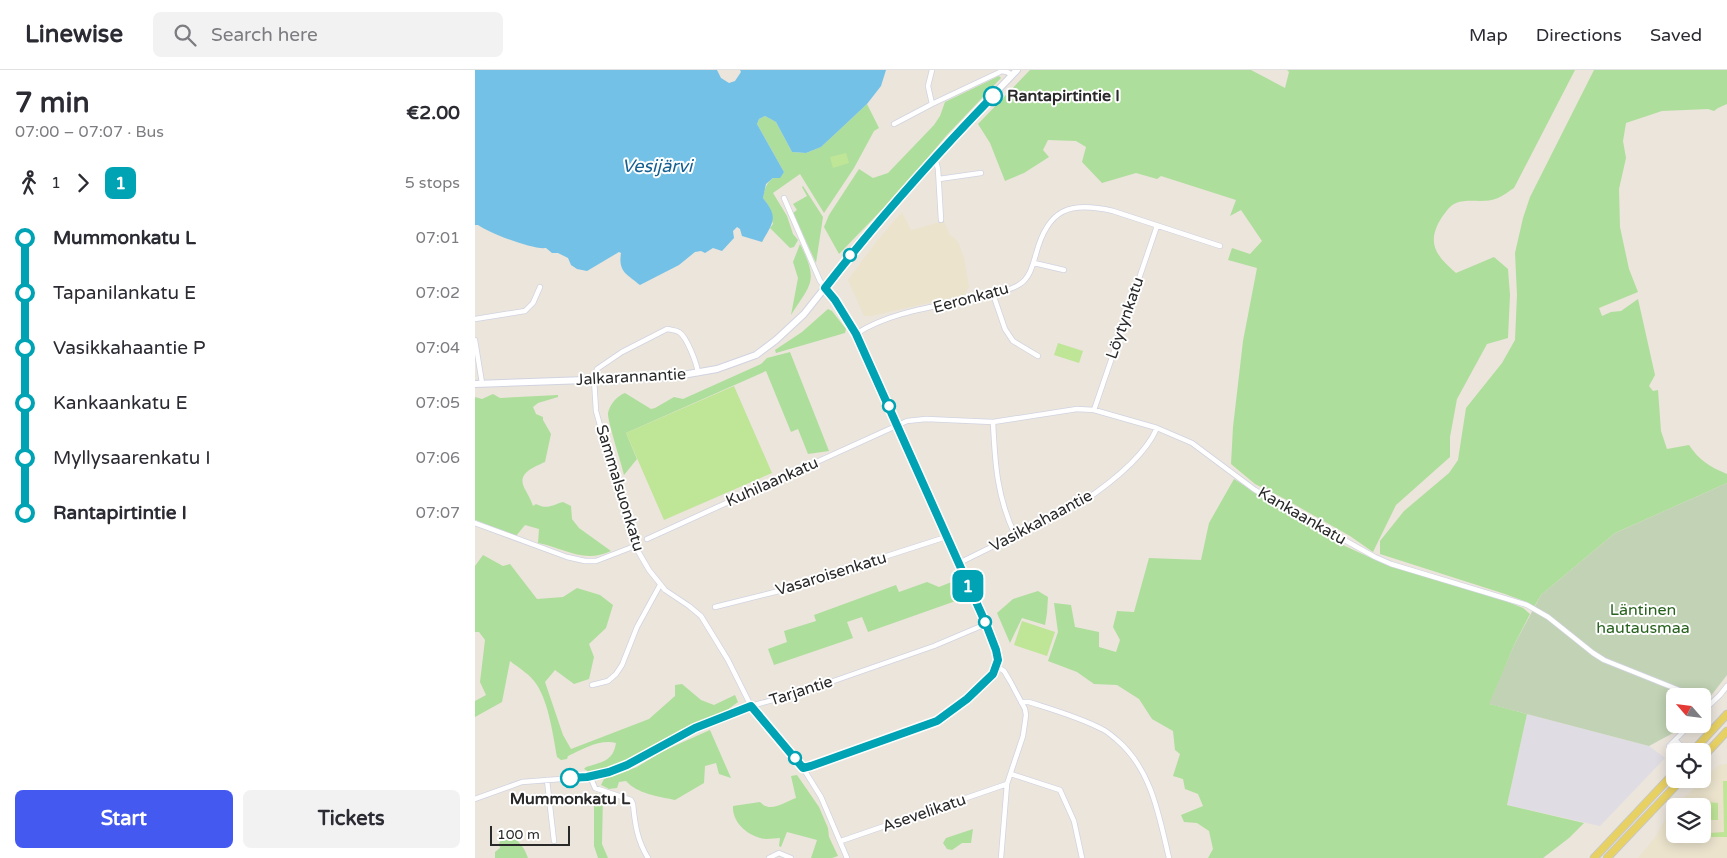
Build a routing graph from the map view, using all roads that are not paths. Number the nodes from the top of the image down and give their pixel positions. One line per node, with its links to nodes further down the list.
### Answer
1 (932, 70): 3 (street)
2 (1015, 73): 3 (street); 5 (main road, Jalkarannantie)
3 (931, 104): 4 (street)
4 (894, 124)
5 (935, 158): 7 (street); 15 (main road, Jalkarannantie)
6 (981, 173): 7 (street)
7 (939, 178): 9 (street)
8 (784, 198): 15 (street)
9 (941, 220)
10 (1157, 226): 11 (street, Eeronkatu); 12 (street, Eeronkatu); 24 (street, Löytynkatu)
11 (1219, 246)
12 (1033, 262): 13 (street); 16 (street, Eeronkatu)
13 (1064, 270)
14 (540, 287): 17 (street)
15 (825, 288): 18 (street); 21 (main road, Jalkarannantie)
16 (993, 294): 18 (street, Eeronkatu); 20 (street)
17 (475, 319)
18 (856, 334): 26 (street)
19 (475, 340): 23 (street)
20 (1038, 356)
21 (698, 373): 22 (main road, Jalkarannantie); 22 (street)
22 (594, 379): 23 (main road, Jalkarannantie); 32 (street, Sammalsuonkatu)
23 (478, 383)
24 (1094, 410): 25 (street, Kankaankatu); 27 (street, Kankaankatu)
25 (993, 422): 26 (street, Kankaankatu); 29 (street)
26 (897, 425): 30 (street); 31 (street, Kuhilaankatu)
27 (1157, 428): 29 (street, Vasikkahaantie); 40 (street, Kankaankatu)
28 (475, 523): 32 (street)
29 (1015, 535): 33 (street, Vasikkahaantie)
30 (946, 538): 33 (street); 35 (street, Vasaroisenkatu)
31 (647, 539)
32 (635, 546): 34 (street, Sammalsuonkatu)
33 (959, 563): 36 (street)
34 (660, 585): 38 (street); 43 (street, Sammalsuonkatu)
35 (715, 607)
36 (986, 624): 37 (street); 43 (street, Tarjantie)
37 (996, 666): 41 (street); 52 (street)
38 (591, 686)
39 (1727, 686): 42 (street)
40 (1674, 688)
41 (1021, 702): 53 (street); 68 (street)
42 (1711, 702)
43 (751, 706): 52 (street, Sammalsuonkatu); 54 (street, Tarjantie)
44 (1727, 714): 50 (main road)
45 (1727, 731): 51 (main road)
46 (1682, 733): 47 (street)
47 (1675, 740): 48 (street); 49 (street)
48 (1672, 743)
49 (1678, 743)
50 (1700, 743)
51 (1711, 749)
52 (803, 768): 61 (street, Sammalsuonkatu)
53 (1011, 774): 57 (street); 67 (street)
54 (590, 776): 55 (street, Tarjantie); 62 (street)
55 (547, 780): 59 (street, Tarjantie); 60 (street)
56 (1666, 782): 69 (main road)
57 (1007, 784): 61 (street, Asevelikatu); 66 (street)
58 (1673, 788): 70 (main road)
59 (475, 799)
60 (554, 841)
61 (841, 841): 65 (street, Sammalsuonkatu)
62 (649, 858)
63 (769, 858): 64 (street)
64 (791, 858)
65 (846, 858)
66 (1001, 858)
67 (1082, 858)
68 (1169, 858)
69 (1594, 858)
70 (1607, 858)

